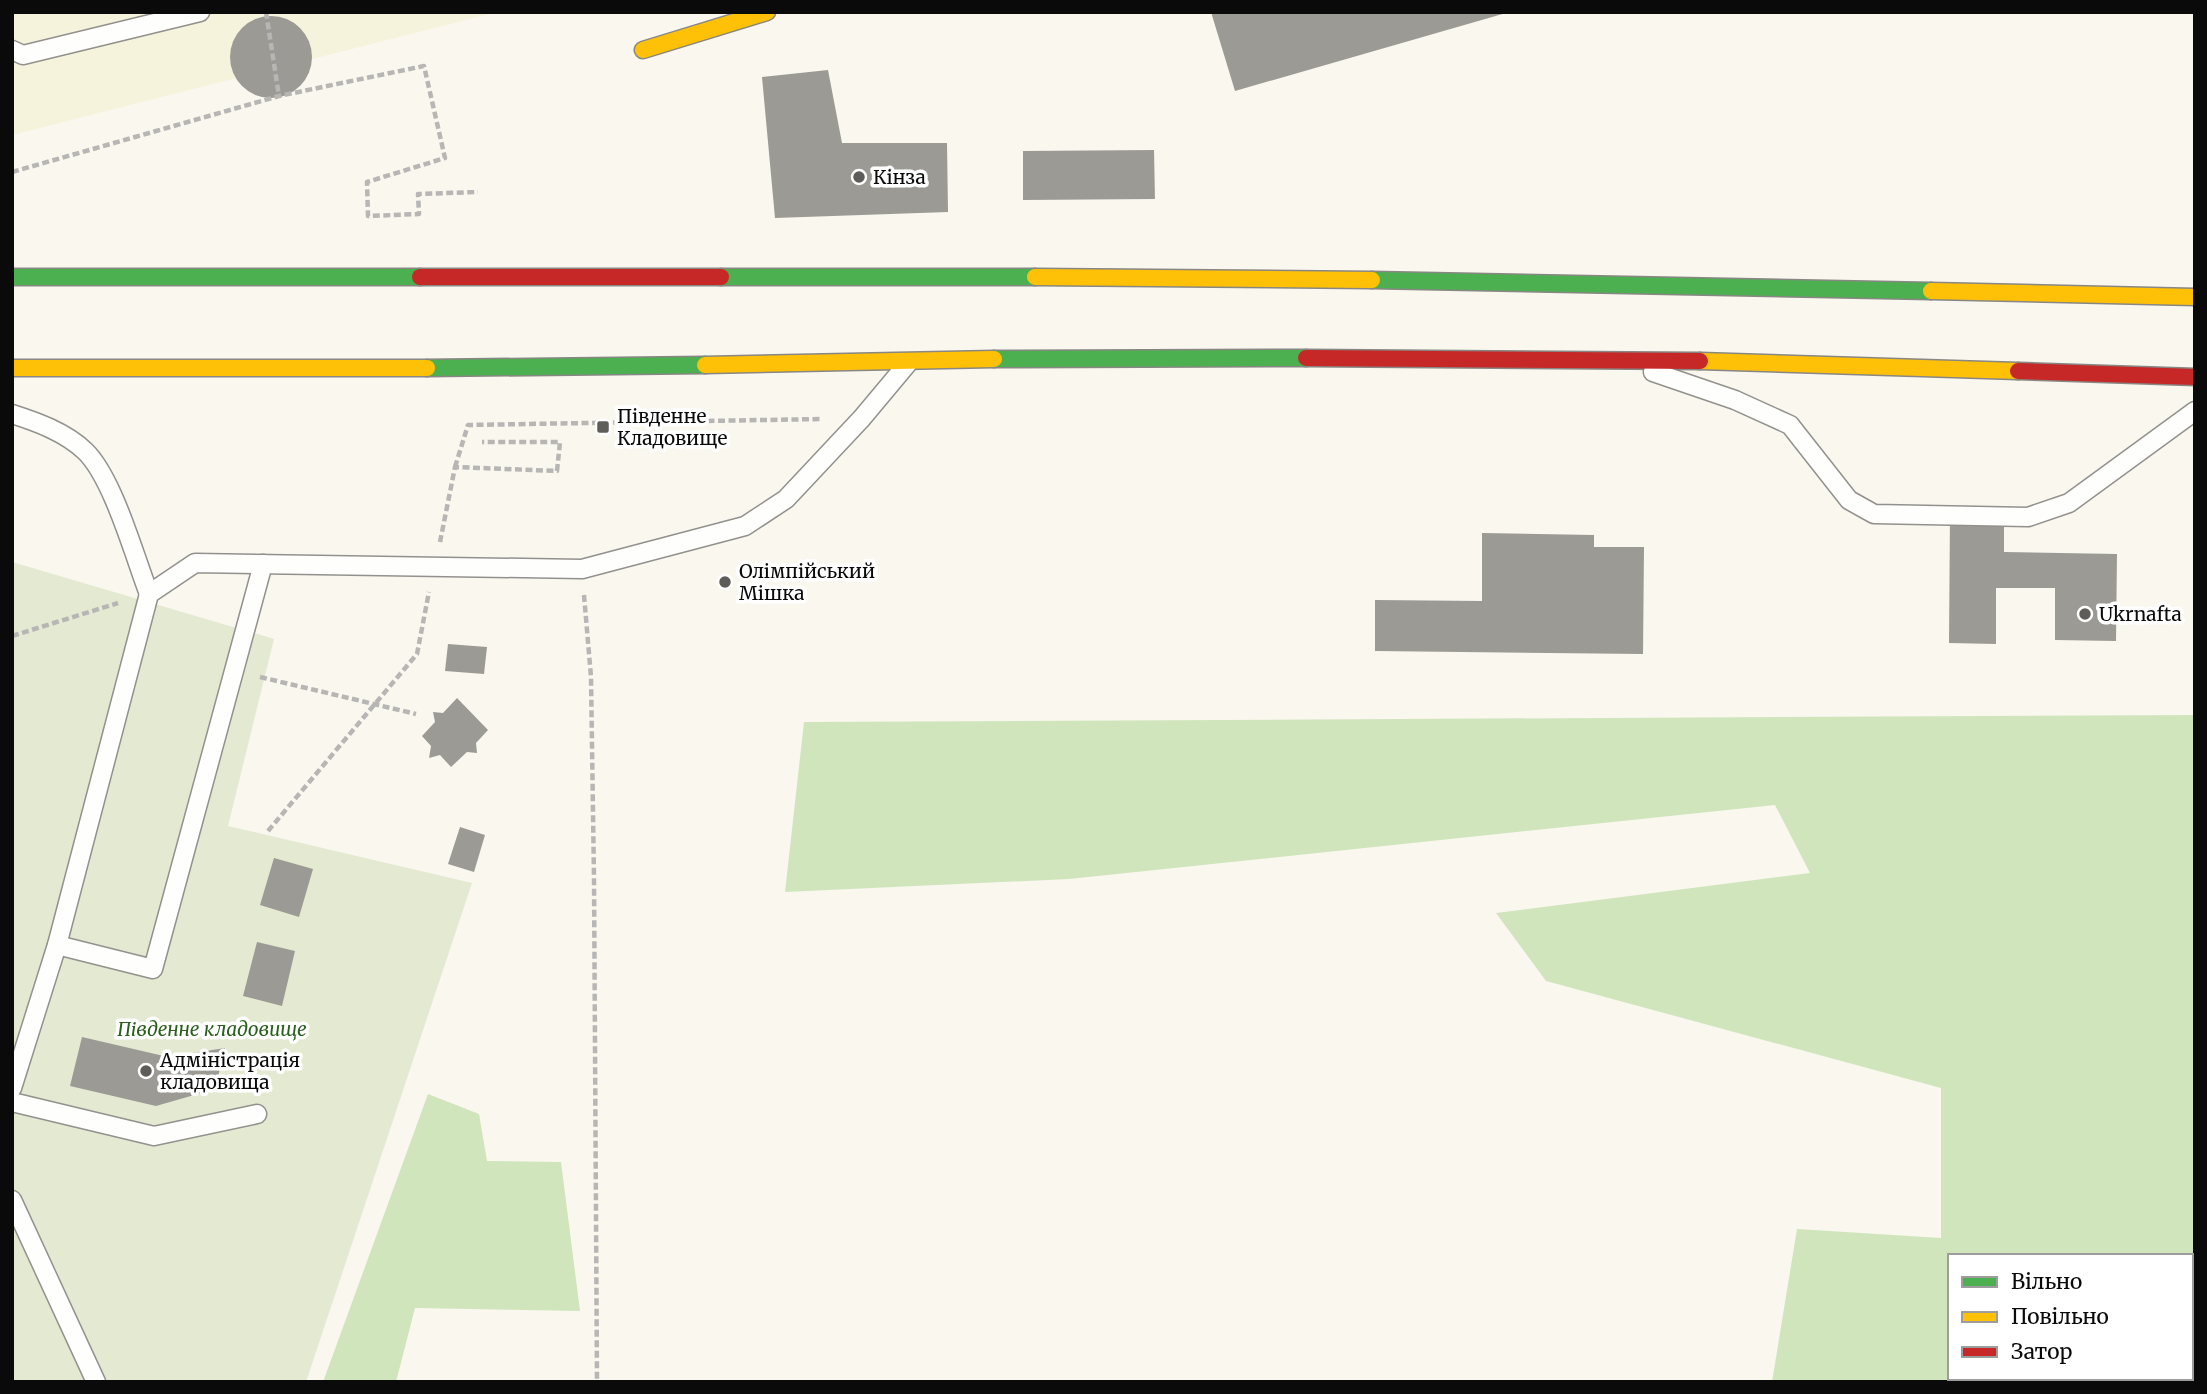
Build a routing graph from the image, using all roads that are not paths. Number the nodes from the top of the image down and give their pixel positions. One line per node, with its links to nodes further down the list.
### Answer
1 (200, 12): 4 (lane)
2 (766, 12): 3 (main road)
3 (643, 50)
4 (16, 54)
5 (12, 277): 6 (main road)
6 (2195, 297)
7 (1613, 359): 8 (main road); 10 (main road); 11 (lane)
8 (910, 361): 9 (main road); 13 (lane)
9 (12, 368)
10 (2195, 377)
11 (2195, 411)
12 (12, 414): 14 (lane)
13 (263, 564): 14 (lane); 15 (lane)
14 (149, 594): 15 (lane)
15 (57, 945): 16 (lane)
16 (12, 1088)
17 (12, 1102): 18 (lane)
18 (257, 1114)
19 (12, 1200): 20 (lane)
20 (96, 1382)

